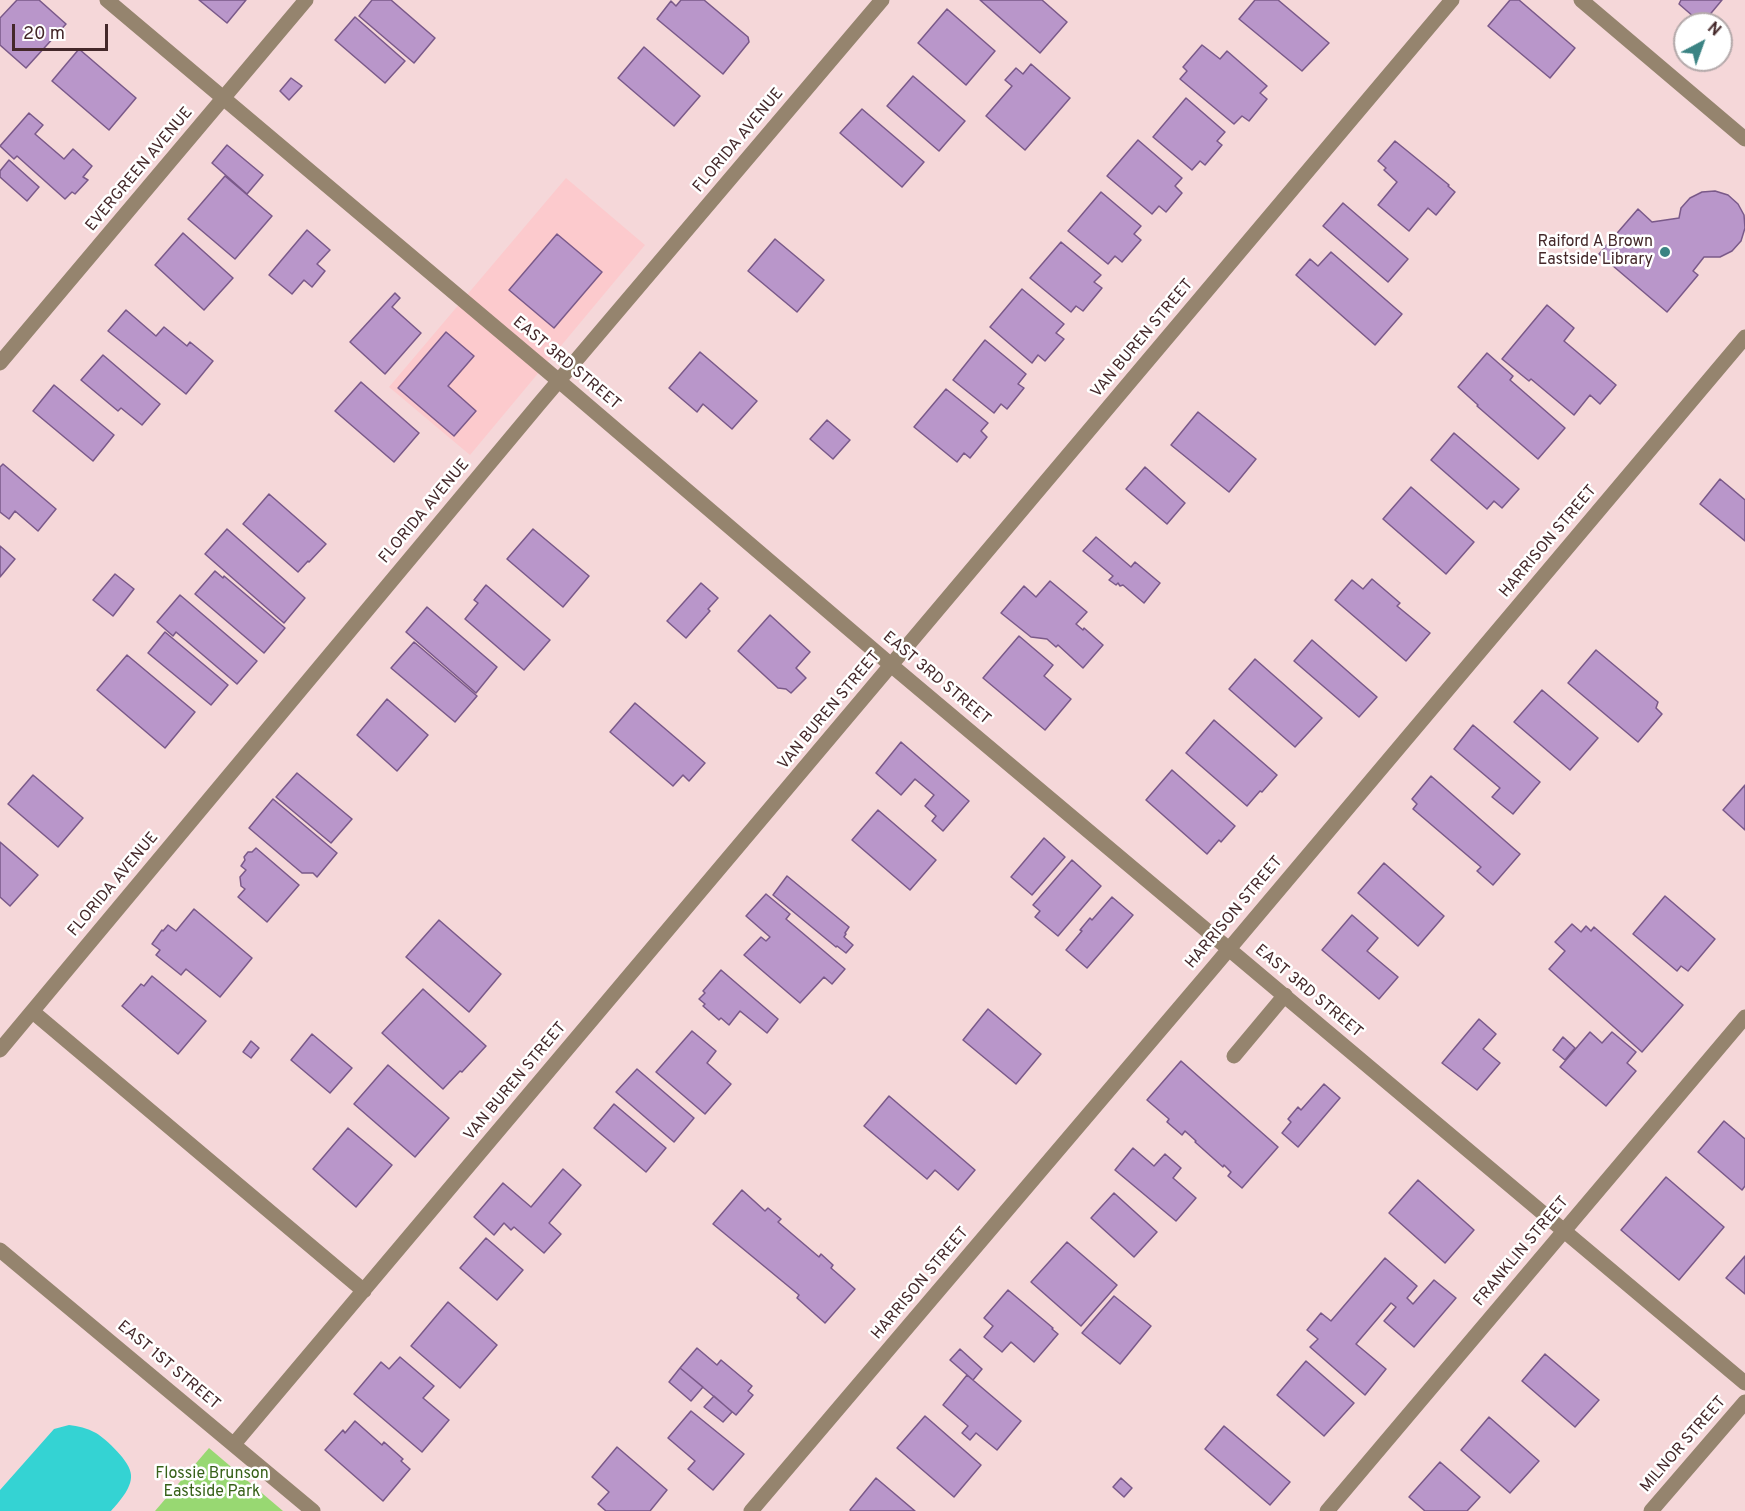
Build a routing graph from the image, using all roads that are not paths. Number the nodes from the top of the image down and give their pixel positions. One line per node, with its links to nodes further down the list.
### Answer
1 (107, 0): 6 (street, EAST 3RD STREET)
2 (306, 0): 6 (street, EVERGREEN AVENUE)
3 (882, 0): 10 (street, FLORIDA AVENUE)
4 (1452, 0): 11 (street, VAN BUREN STREET)
5 (1581, 0): 7 (street)
6 (224, 98): 9 (street, EVERGREEN AVENUE); 10 (street, EAST 3RD STREET)
7 (1745, 139)
8 (1745, 337): 12 (street, HARRISON STREET)
9 (0, 363)
10 (559, 381): 11 (street, EAST 3RD STREET); 14 (street, FLORIDA AVENUE)
11 (891, 665): 12 (street, EAST 3RD STREET); 20 (street, VAN BUREN STREET)
12 (1229, 949): 13 (street, EAST 3RD STREET); 25 (street, HARRISON STREET)
13 (1285, 995): 17 (street); 18 (street, EAST 3RD STREET)
14 (33, 1011): 16 (street, FLORIDA AVENUE); 20 (street)
15 (1745, 1017): 18 (street, FRANKLIN STREET)
16 (0, 1050)
17 (1234, 1056)
18 (1564, 1231): 21 (street, EAST 3RD STREET); 26 (street, FRANKLIN STREET)
19 (0, 1250): 23 (street, EAST 1ST STREET)
20 (364, 1292): 23 (street, VAN BUREN STREET)
21 (1745, 1383)
22 (1745, 1402): 27 (street, MILNOR STREET)
23 (234, 1444): 24 (street, EAST 1ST STREET)
24 (313, 1511)
25 (751, 1511)
26 (1327, 1511)
27 (1651, 1511)

